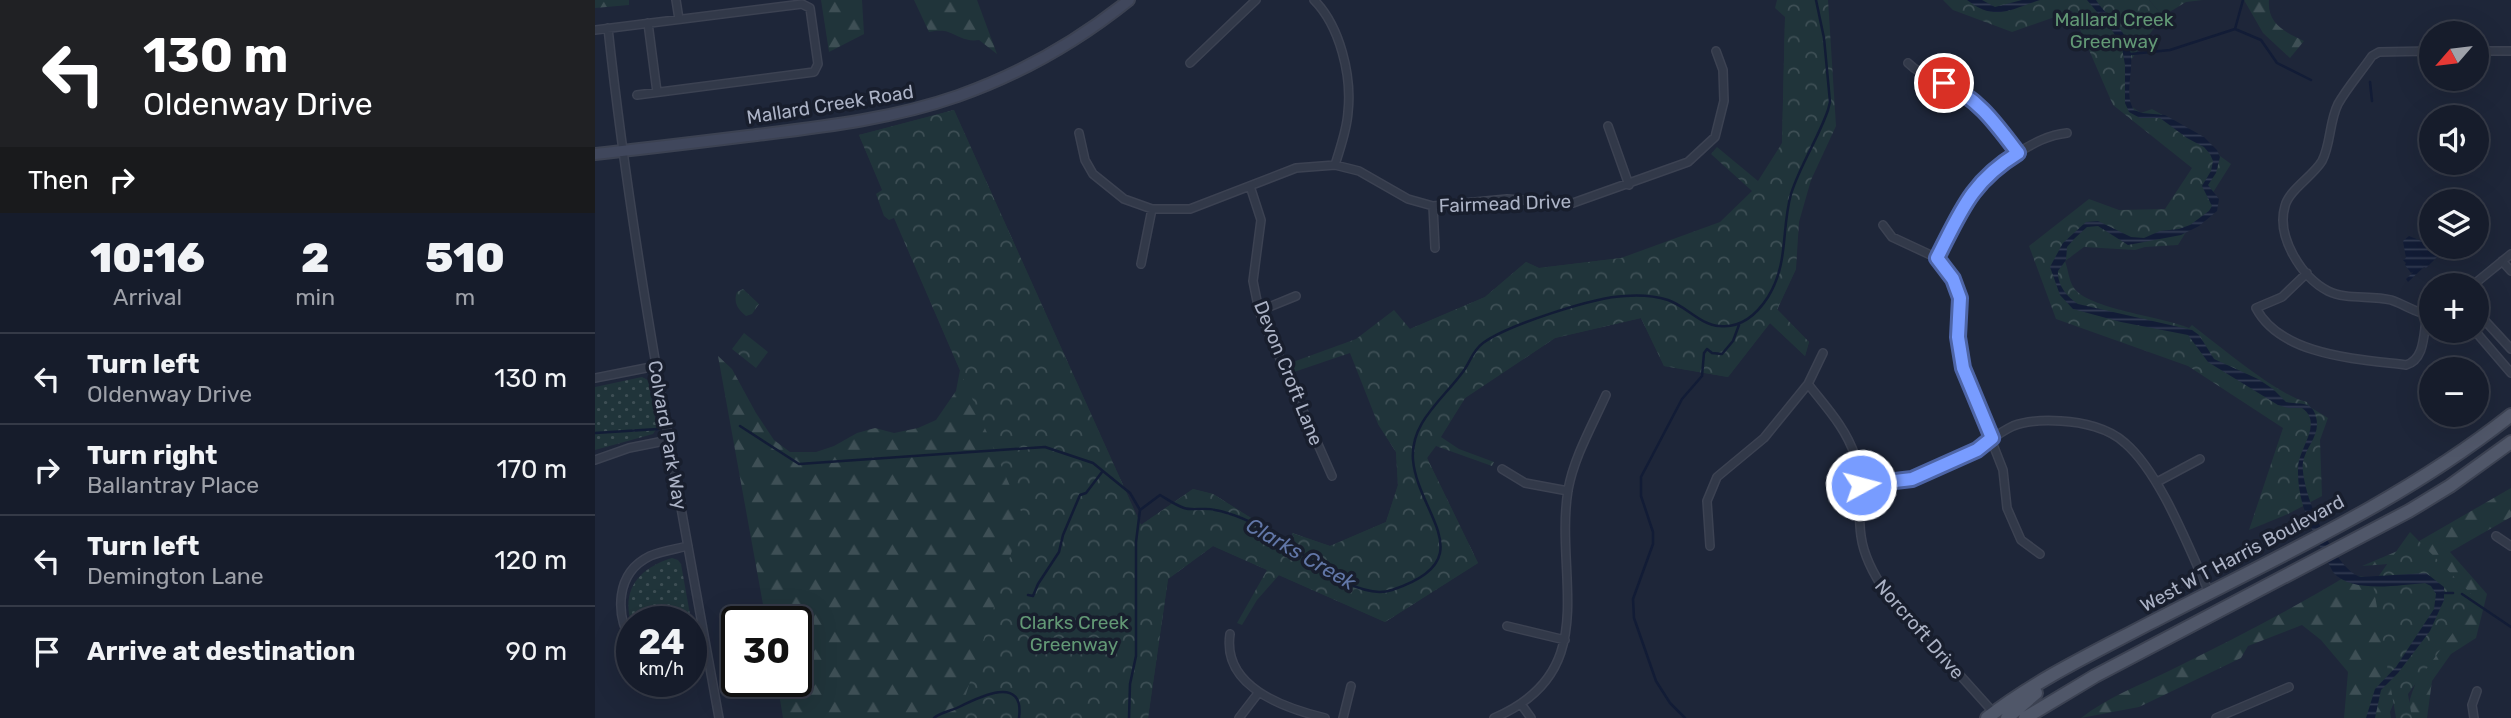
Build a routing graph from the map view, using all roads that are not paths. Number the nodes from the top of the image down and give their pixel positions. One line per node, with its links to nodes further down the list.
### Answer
1 (676, 0): 5 (street)
2 (1129, 0): 20 (main road, Mallard Creek Road)
3 (1256, 0): 13 (street)
4 (1314, 0): 23 (street)
5 (679, 19): 6 (street); 15 (street)
6 (648, 23): 7 (street); 15 (street)
7 (608, 28): 8 (street); 20 (street, Colvard Park Way)
8 (595, 30)
9 (1716, 51): 24 (street, Fairmead Drive)
10 (2419, 51): 35 (street)
11 (2489, 51): 12 (street)
12 (2511, 51)
13 (1190, 63)
14 (1907, 63): 21 (street)
15 (657, 92): 16 (street)
16 (637, 95)
17 (1608, 126): 24 (street)
18 (1079, 133): 27 (street, Fairmead Drive)
19 (2067, 133): 21 (street)
20 (621, 151): 22 (main road, Mallard Creek Road); 46 (street, Colvard Park Way)
21 (2018, 153): 31 (street)
22 (595, 154)
23 (1335, 165): 25 (street, Fairmead Drive); 26 (street, Fairmead Drive)
24 (1629, 184): 26 (street, Fairmead Drive)
25 (1250, 186): 27 (street, Fairmead Drive); 38 (street, Devon Croft Lane)
26 (1433, 206): 29 (street)
27 (1152, 209): 33 (street)
28 (1884, 225): 31 (street)
29 (1435, 248)
30 (2511, 254): 32 (street)
31 (1937, 258): 52 (street)
32 (2502, 261): 34 (street); 36 (street)
33 (1140, 264)
34 (2511, 271)
35 (2307, 273): 39 (street); 41 (street)
36 (2488, 273)
37 (1296, 296): 38 (street)
38 (1259, 311): 58 (street, Devon Croft Lane)
39 (2419, 311)
40 (2489, 325): 43 (street)
41 (2423, 343)
42 (2485, 343): 45 (street)
43 (2509, 347): 45 (street)
44 (1823, 353): 49 (street)
45 (2495, 355): 47 (street)
46 (656, 366): 48 (street); 53 (street, Colvard Park Way)
47 (2511, 373)
48 (595, 379)
49 (1808, 384): 60 (street, Norcroft Drive); 64 (street)
50 (1606, 395): 61 (street)
51 (2511, 415): 67 (main road, West W T Harris Boulevard)
52 (1992, 438): 59 (street); 60 (street); 66 (street)
53 (669, 440): 56 (street); 63 (street, Colvard Park Way)
54 (2511, 442): 87 (main road, West W T Harris Boulevard)
55 (2200, 459): 59 (street)
56 (595, 460)
57 (1502, 469): 61 (street)
58 (1332, 475)
59 (2157, 482): 67 (street)
60 (1861, 485): 79 (street, Norcroft Drive)
61 (1568, 491): 71 (street)
62 (2496, 536): 65 (street)
63 (688, 546): 68 (street); 72 (street, Colvard Park Way)
64 (1710, 546)
65 (2511, 546)
66 (2040, 554)
67 (2209, 592): 73 (main road, West W T Harris Boulevard)
68 (620, 606)
69 (1507, 626): 71 (street)
70 (1230, 634): 77 (street)
71 (1565, 640): 78 (street)
72 (709, 662): 80 (street, Colvard Park Way)
73 (2069, 666): 79 (main road, West W T Harris Boulevard); 86 (main road)
74 (1351, 686): 83 (street)
75 (2290, 687): 88 (street)
76 (2477, 691): 89 (street)
77 (1259, 692): 81 (street); 82 (street)
78 (1521, 704): 84 (street); 85 (street)
79 (1992, 716)
80 (719, 718)
81 (1239, 718)
82 (1325, 718)
83 (1343, 718)
84 (1494, 718)
85 (1531, 718)
86 (2007, 718)
87 (2025, 718)
88 (2216, 718)
89 (2474, 718)

